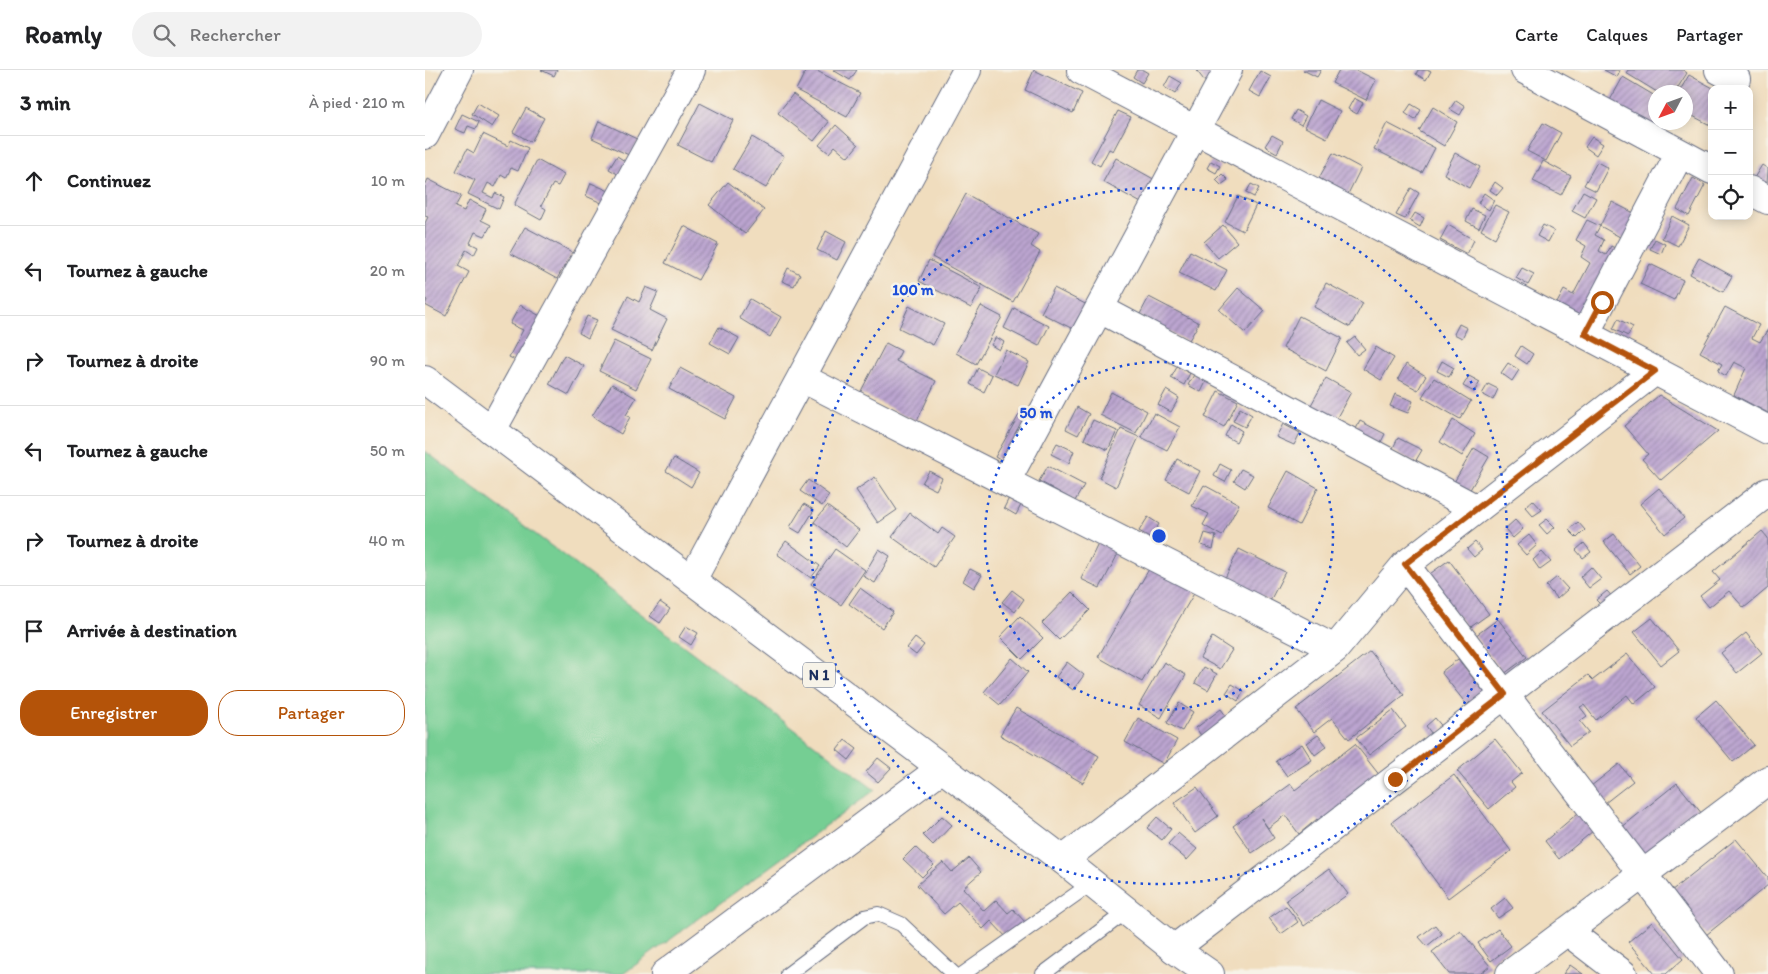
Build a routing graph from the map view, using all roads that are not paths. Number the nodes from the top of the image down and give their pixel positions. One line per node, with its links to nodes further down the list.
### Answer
1 (459, 70): 8 (main road)
2 (691, 70): 18 (main road)
3 (967, 70): 16 (main road)
4 (1081, 70): 7 (main road)
5 (1228, 70): 7 (main road)
6 (1525, 70): 9 (main road)
7 (1196, 130): 13 (main road); 14 (main road)
8 (425, 135)
9 (1680, 153): 10 (main road); 14 (main road)
10 (1708, 168)
11 (1753, 192): 12 (main road)
12 (1768, 200)
13 (1100, 309): 20 (main road); 22 (main road)
14 (1585, 334): 15 (main road)
15 (1655, 371): 19 (main road); 22 (main road)
16 (802, 378): 20 (main road); 24 (main road)
17 (425, 380): 18 (main road, N 1)
18 (492, 430): 24 (main road, N 1)
19 (1768, 430)
20 (1006, 482): 25 (main road)
21 (1768, 492): 26 (main road)
22 (1477, 509): 23 (main road)
23 (1405, 564): 25 (main road); 26 (main road)
24 (692, 580): 27 (main road, N 1)
25 (1335, 649): 29 (main road)
26 (1505, 694): 30 (main road); 34 (main road)
27 (942, 768): 29 (main road, N 1); 35 (main road)
28 (1768, 780): 30 (main road)
29 (1063, 860): 31 (main road, N 1)
30 (1643, 874): 33 (main road); 43 (main road)
31 (1092, 883): 32 (main road, N 1); 38 (lane)
32 (1127, 911): 34 (main road, N 1); 39 (lane)
33 (1567, 931): 41 (main road); 42 (main road)
34 (1174, 949): 40 (main road, N 1)
35 (665, 974)
36 (788, 974): 37 (lane)
37 (954, 974)
38 (963, 974)
39 (1043, 974)
40 (1210, 974)
41 (1510, 974)
42 (1623, 974)
43 (1719, 974)

